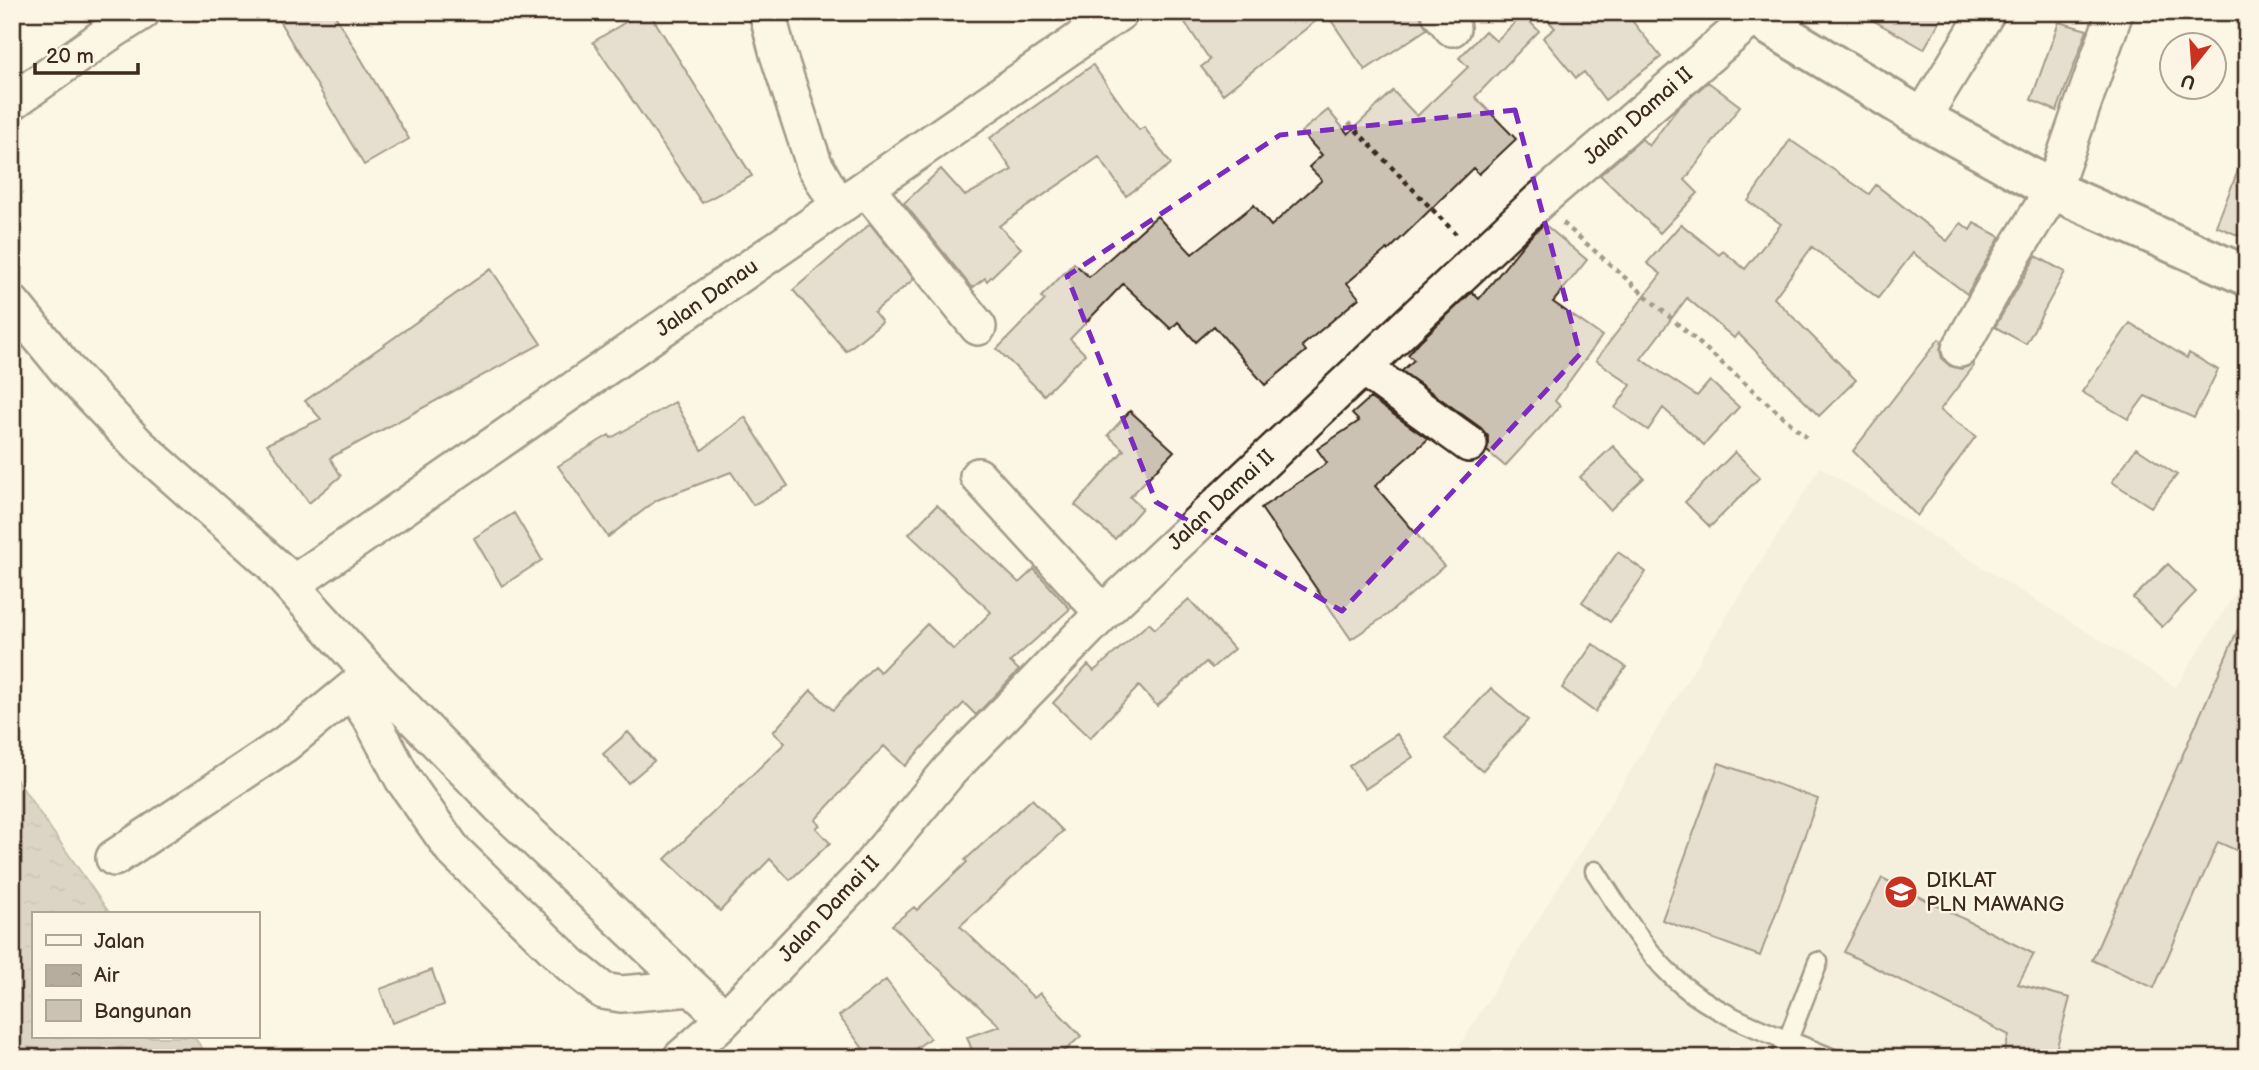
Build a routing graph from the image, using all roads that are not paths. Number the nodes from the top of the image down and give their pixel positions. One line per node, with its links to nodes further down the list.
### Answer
1 (142, 12): 7 (street)
2 (767, 12): 10 (street)
3 (1120, 12): 10 (street, Jalan Danau)
4 (1987, 12): 8 (street)
5 (2115, 12): 9 (street)
6 (1750, 15): 8 (main road); 15 (street, Jalan Damai II)
7 (12, 102)
8 (1922, 118): 9 (main road)
9 (2053, 190): 11 (main road); 14 (street)
10 (853, 197): 13 (street); 18 (street, Jalan Danau)
11 (2247, 276)
12 (12, 303): 18 (street)
13 (978, 327)
14 (1960, 349)
15 (1362, 368): 16 (street); 19 (street, Jalan Damai II)
16 (1469, 444)
17 (978, 476): 19 (street)
18 (283, 573): 20 (street)
19 (1103, 613): 25 (street, Jalan Damai II)
20 (361, 682): 21 (street); 24 (street); 24 (street)
21 (124, 851)
22 (1595, 871): 26 (lane)
23 (1818, 962): 26 (lane)
24 (692, 988): 25 (street)
25 (725, 1019): 27 (street, Jalan Damai II)
26 (1788, 1040): 28 (lane); 29 (lane)
27 (681, 1058)
28 (1781, 1058)
29 (1831, 1058)

